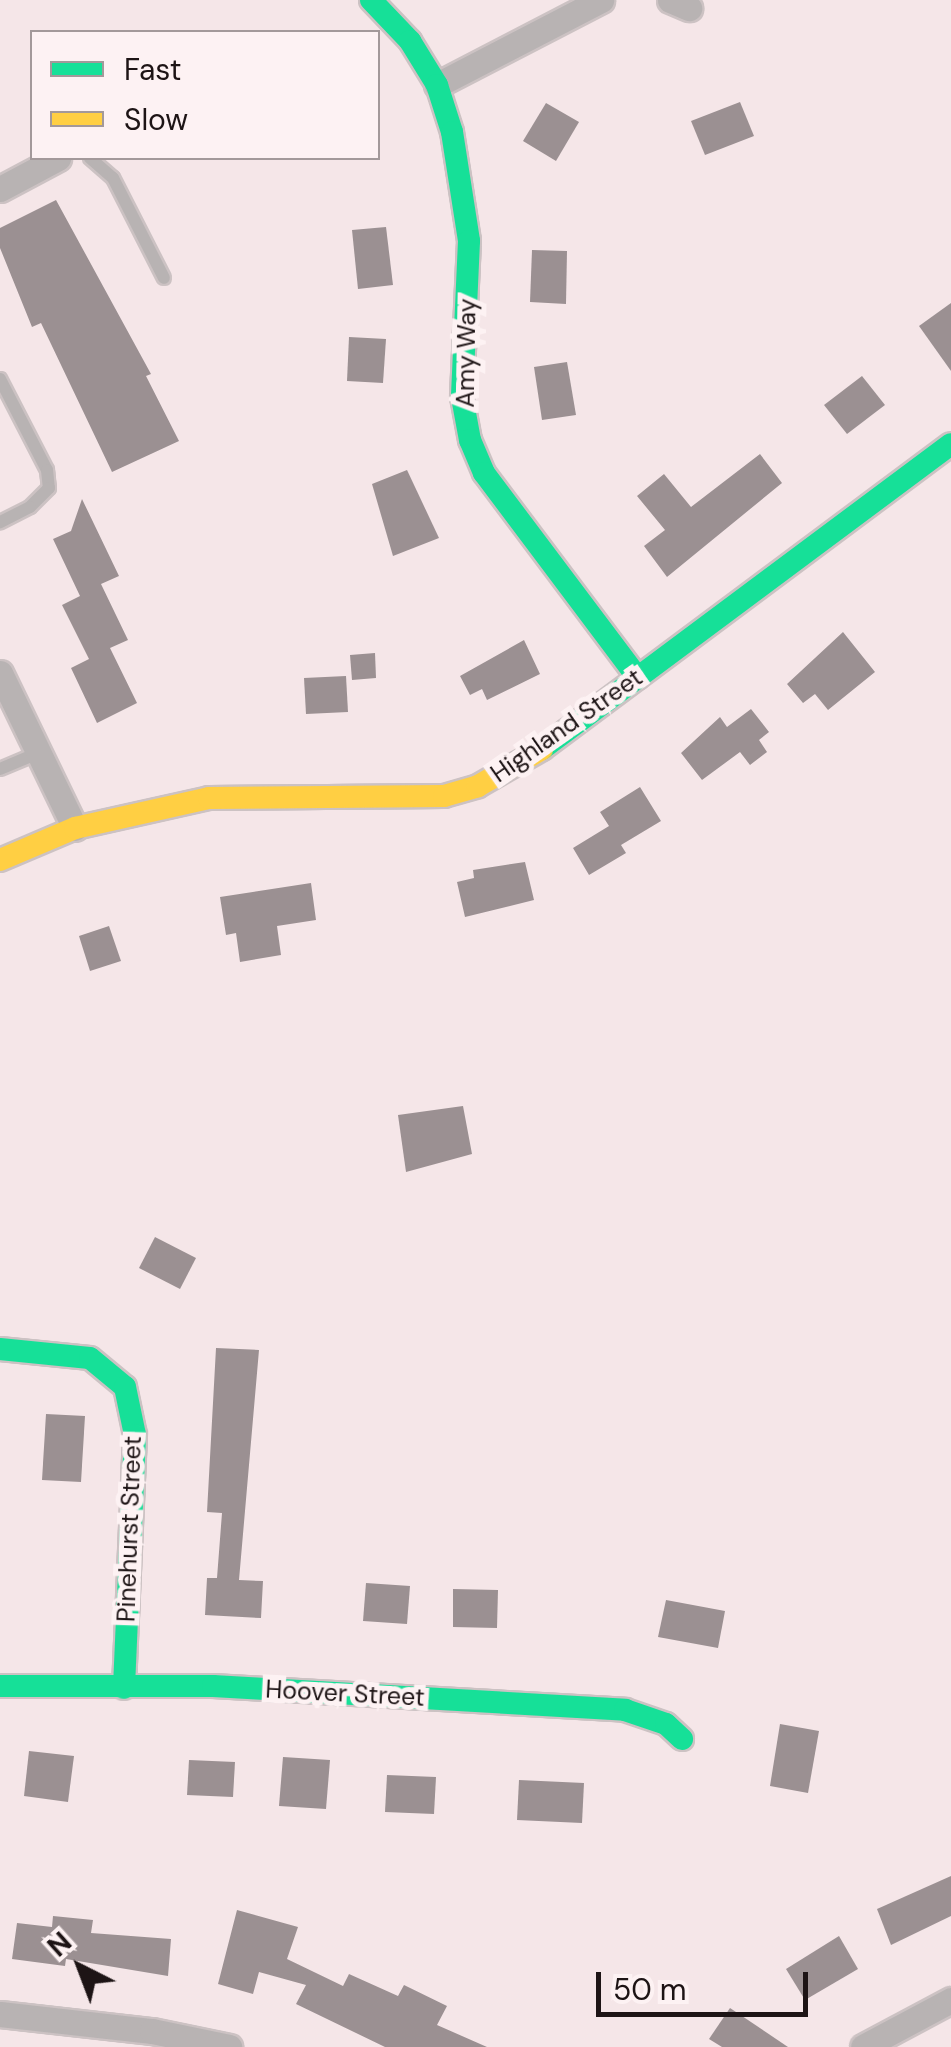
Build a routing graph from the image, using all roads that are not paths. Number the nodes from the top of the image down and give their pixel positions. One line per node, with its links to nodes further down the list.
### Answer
1 (371, 0): 3 (street, Amy Way)
2 (601, 0): 3 (street)
3 (437, 85): 12 (street, Amy Way)
4 (56, 160): 6 (street)
5 (92, 160): 7 (lane)
6 (0, 189)
7 (164, 278)
8 (0, 379): 10 (lane)
9 (951, 444): 12 (street, Highland Street)
10 (0, 522)
11 (0, 673): 13 (street)
12 (638, 678): 15 (street, Highland Street)
13 (38, 753): 14 (lane); 15 (street)
14 (0, 769)
15 (75, 828): 16 (street, Highland Street)
16 (0, 860)
17 (0, 1348): 19 (street, Pinehurst Street)
18 (0, 1686): 19 (street, Hoover Street)
19 (124, 1688): 20 (street, Hoover Street)
20 (682, 1739)
21 (951, 2000): 24 (street)
22 (0, 2014): 23 (street)
23 (229, 2047)
24 (863, 2047)

